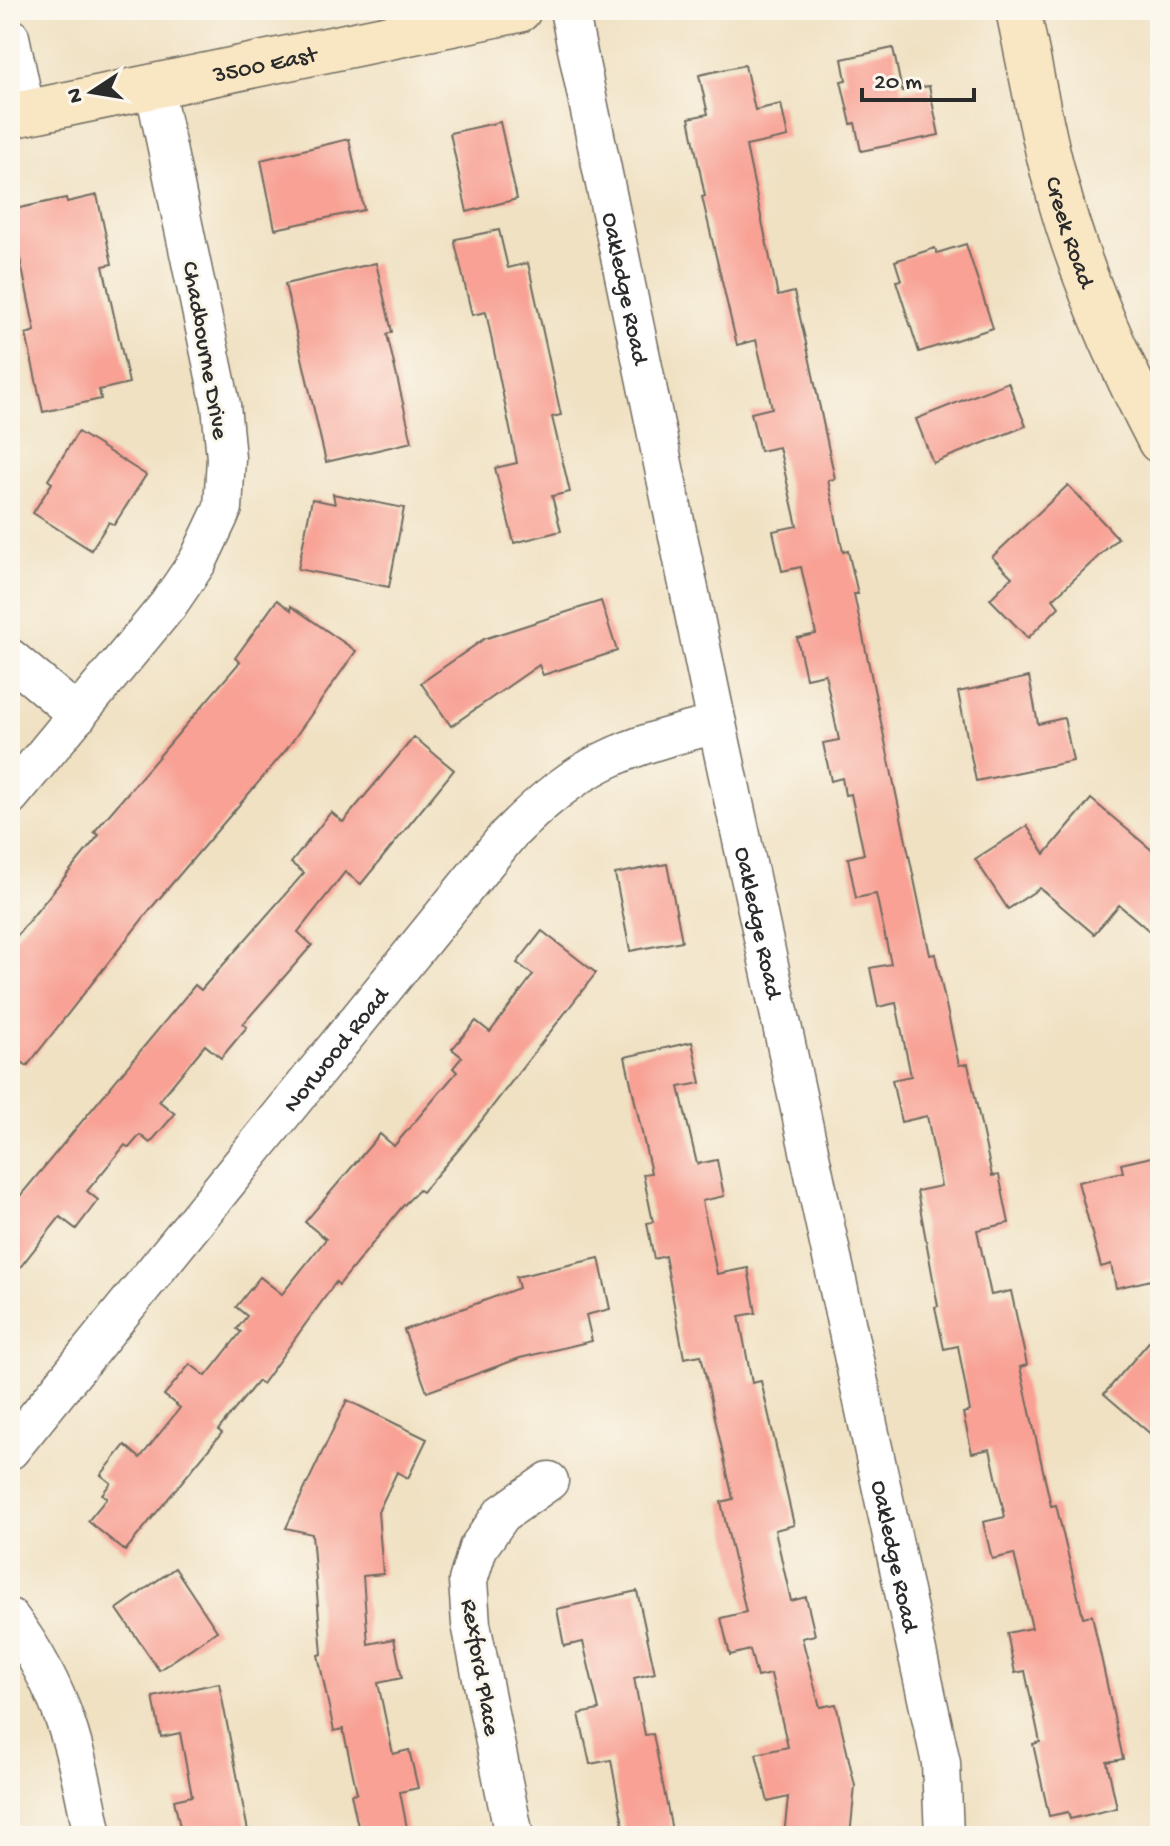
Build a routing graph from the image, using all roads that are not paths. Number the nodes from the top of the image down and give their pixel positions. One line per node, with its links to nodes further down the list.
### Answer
1 (519, 10): 5 (main road, 3500 East)
2 (569, 10): 10 (street, Oakledge Road)
3 (1018, 10): 7 (main road, Creek Road)
4 (10, 37): 6 (street)
5 (154, 86): 6 (main road, 3500 East); 9 (street, Chadbourne Drive)
6 (18, 115)
7 (1160, 441)
8 (10, 658): 9 (street)
9 (78, 715): 11 (street, Chadbourne Drive)
10 (717, 724): 12 (street, Norwood Road); 17 (street, Oakledge Road)
11 (10, 796)
12 (10, 1450)
13 (549, 1481): 16 (street, Rexford Place)
14 (10, 1618): 15 (street)
15 (93, 1836)
16 (514, 1836)
17 (944, 1836)

